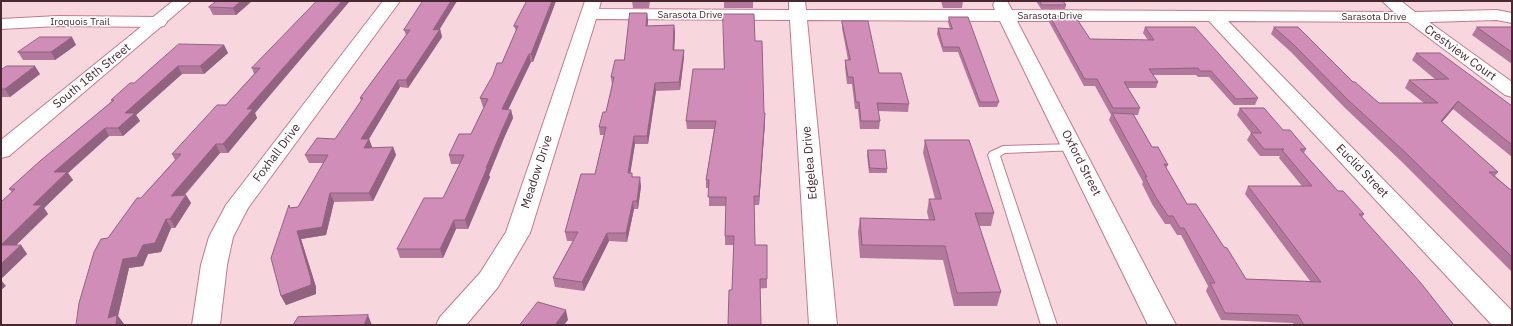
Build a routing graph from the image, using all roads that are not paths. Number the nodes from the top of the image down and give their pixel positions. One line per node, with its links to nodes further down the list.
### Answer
1 (183, 1): 10 (street, South 18th Street)
2 (392, 1): 15 (street, Foxhall Drive)
3 (1390, 1): 8 (street, Crestview Court)
4 (591, 7): 5 (street, Sarasota Drive); 16 (street, Meadow Drive)
5 (797, 8): 6 (street, Sarasota Drive); 17 (street, Edgelea Drive)
6 (1003, 9): 7 (street, Sarasota Drive); 13 (street, Oxford Street)
7 (1214, 17): 8 (street, Sarasota Drive); 20 (street, Euclid Street)
8 (1411, 17): 9 (street, Sarasota Drive); 12 (street, Crestview Court)
9 (1512, 18)
10 (158, 22): 11 (street, Iroquois Trail); 14 (street, South 18th Street)
11 (1, 24)
12 (1512, 91)
13 (1073, 148): 18 (lane); 19 (street, Oxford Street)
14 (1, 151)
15 (206, 325)
16 (450, 325)
17 (823, 325)
18 (1049, 325)
19 (1162, 325)
20 (1510, 325)

